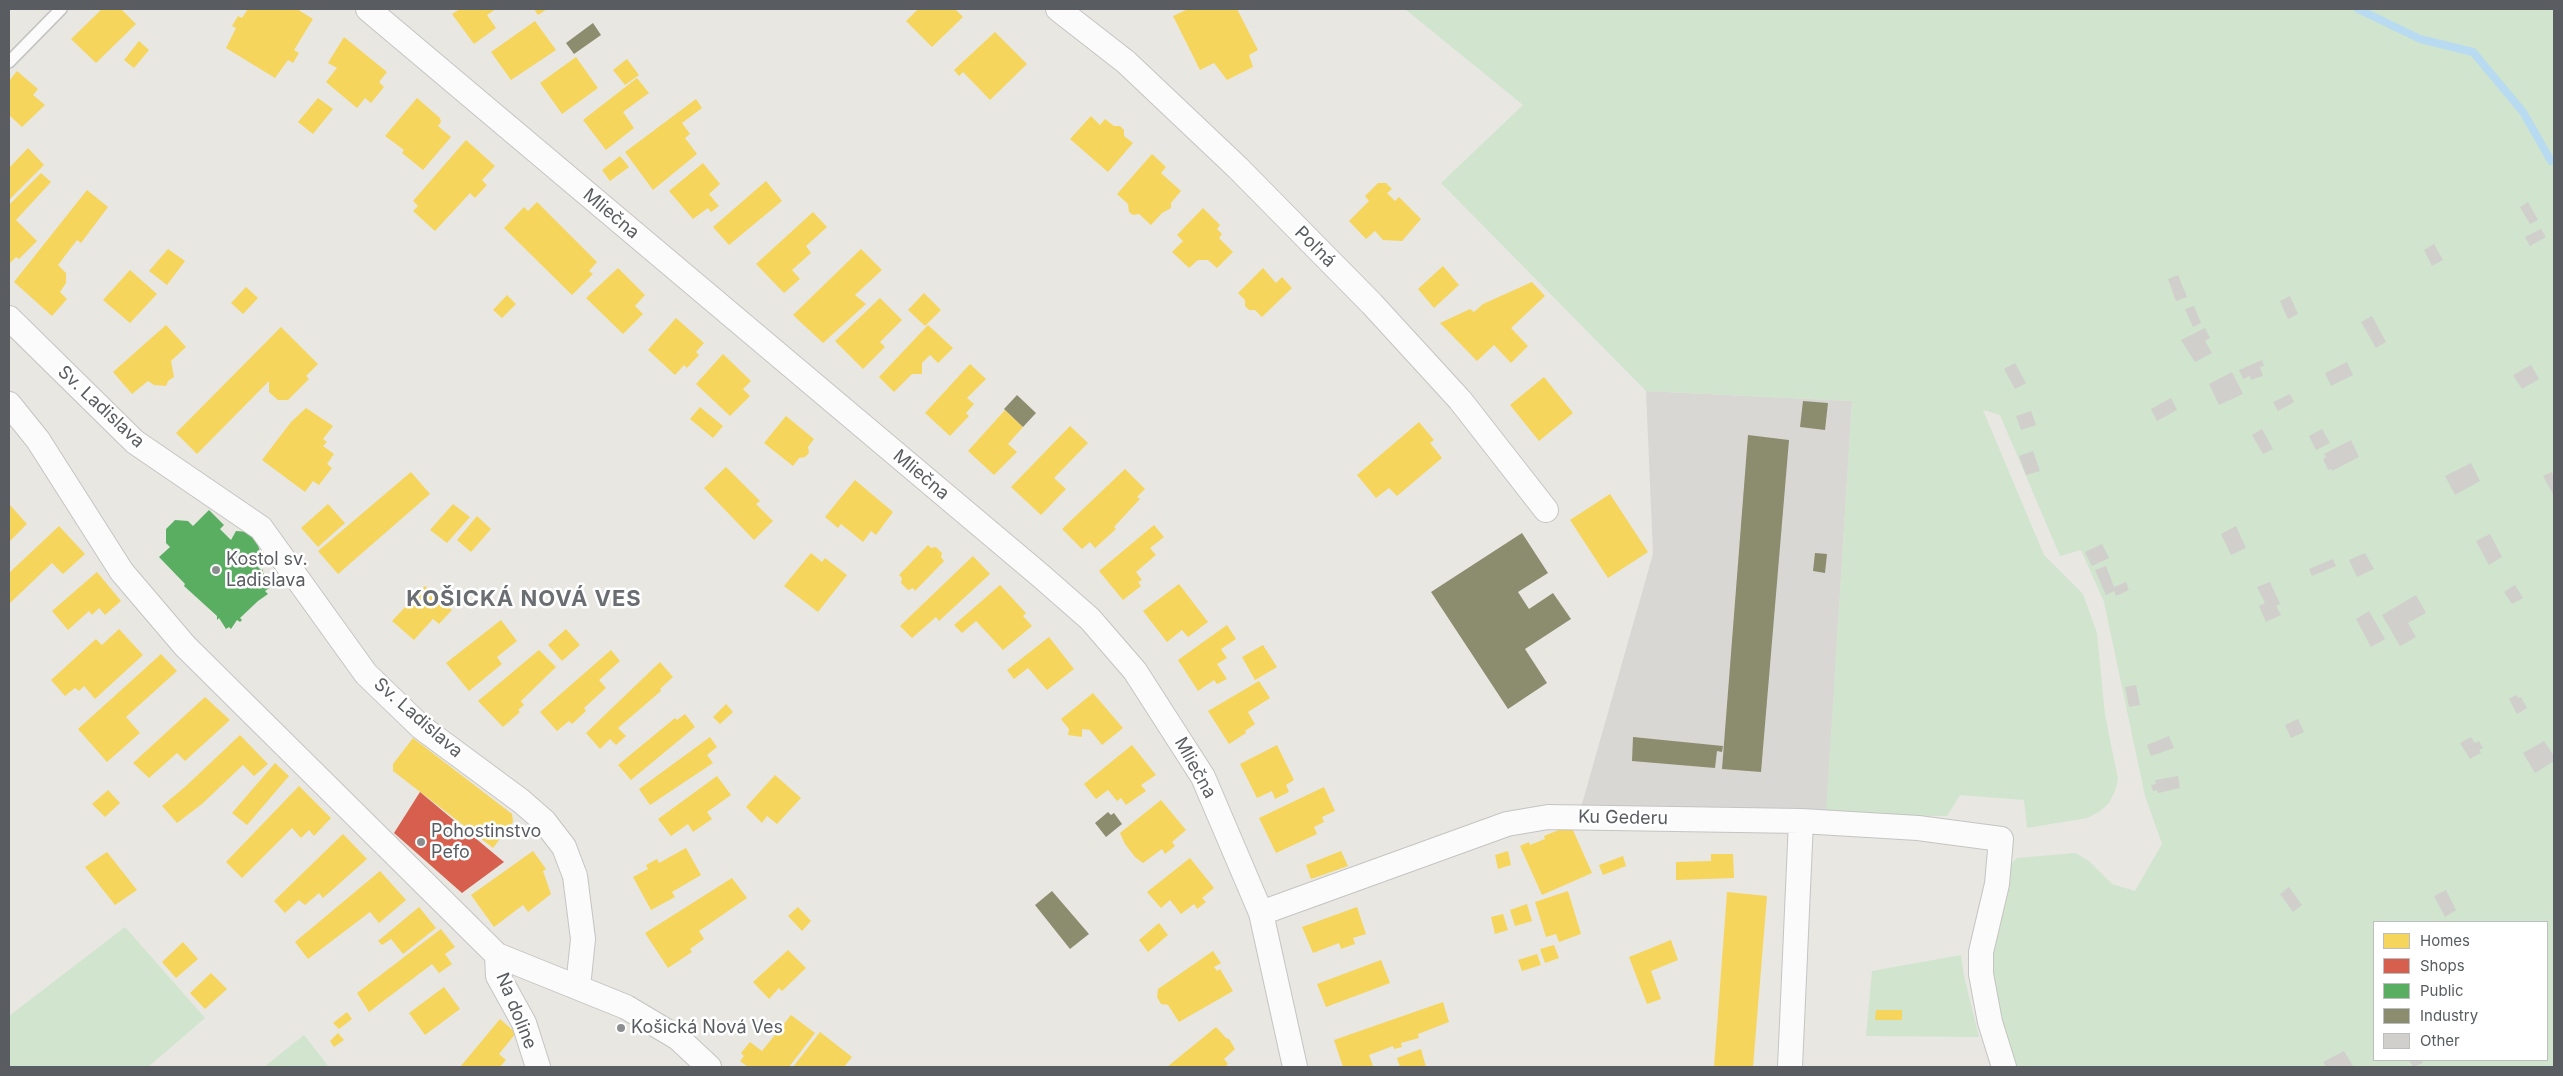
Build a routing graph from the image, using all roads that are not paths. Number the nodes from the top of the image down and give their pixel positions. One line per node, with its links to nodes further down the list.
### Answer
1 (61, 9): 4 (lane)
2 (368, 9): 9 (street, Mliečna)
3 (1058, 9): 7 (street, Poľná)
4 (9, 62)
5 (9, 318): 11 (street, Sv. Ladislava)
6 (9, 404): 10 (street)
7 (1546, 510)
8 (1801, 821): 9 (street, Ku Gederu); 15 (street); 16 (street, Ku Gederu)
9 (1261, 913): 14 (street, Mliečna)
10 (497, 955): 11 (street); 12 (street, Na doline)
11 (578, 987): 13 (street)
12 (538, 1067)
13 (709, 1067)
14 (1296, 1067)
15 (1790, 1067)
16 (2004, 1067)

